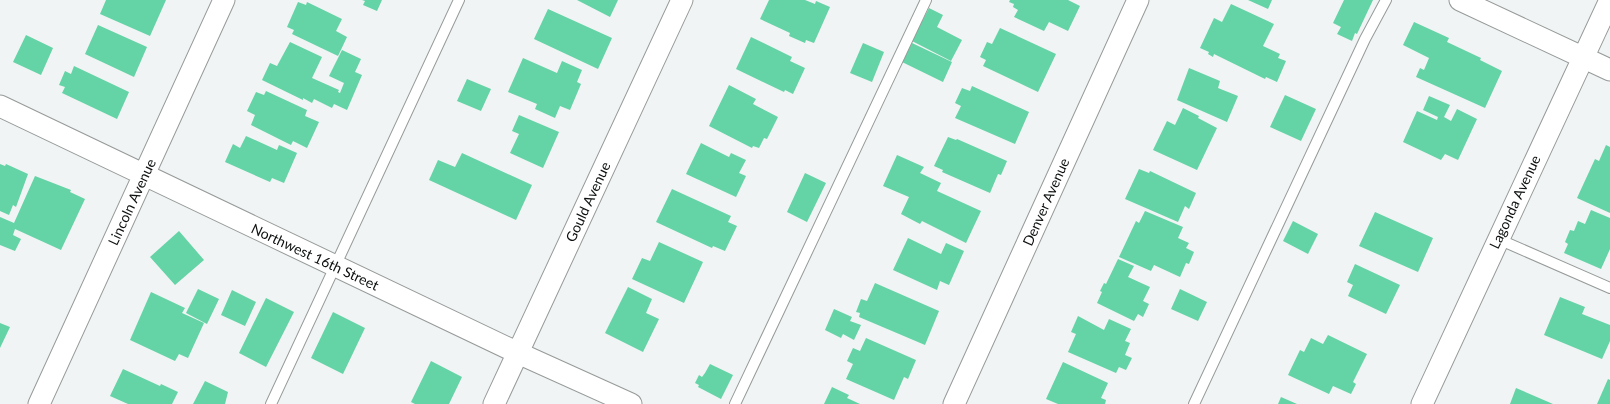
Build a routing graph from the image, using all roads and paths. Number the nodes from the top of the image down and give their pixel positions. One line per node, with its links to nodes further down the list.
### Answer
1 (224, 0): 12 (street, Lincoln Avenue)
2 (459, 0): 14 (lane)
3 (682, 0): 16 (street, Gould Avenue)
4 (926, 0): 21 (lane)
5 (1138, 0): 22 (street, Denver Avenue)
6 (1386, 0): 23 (lane)
7 (1460, 0): 9 (street)
8 (1610, 0): 9 (street, Lagonda Avenue)
9 (1582, 57): 10 (street); 13 (street, Lagonda Avenue)
10 (1610, 70)
11 (0, 106): 12 (street, Northwest 16th Street)
12 (144, 176): 14 (street, Northwest 16th Street); 17 (street, Lincoln Avenue)
13 (1498, 240): 15 (lane); 24 (street, Lagonda Avenue)
14 (334, 266): 16 (street, Northwest 16th Street); 18 (lane)
15 (1610, 288)
16 (518, 353): 19 (street, Gould Avenue); 20 (street, Northwest 16th Street)
17 (39, 404)
18 (271, 404)
19 (494, 404)
20 (631, 404)
21 (735, 404)
22 (954, 404)
23 (1194, 404)
24 (1422, 404)

